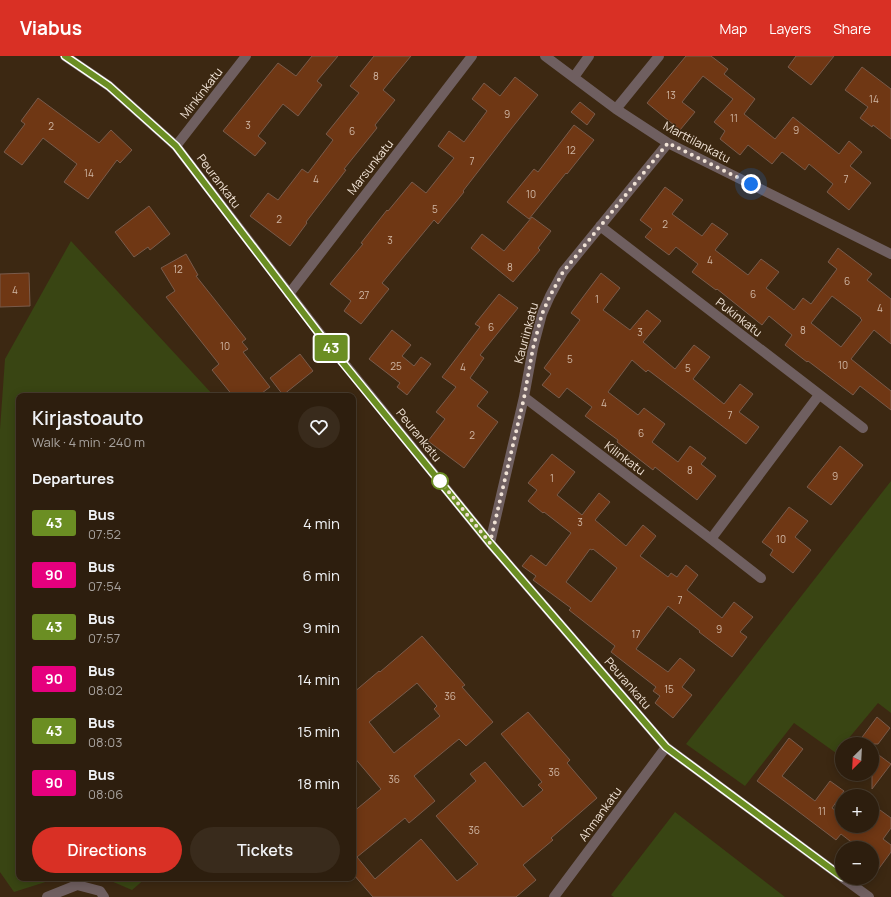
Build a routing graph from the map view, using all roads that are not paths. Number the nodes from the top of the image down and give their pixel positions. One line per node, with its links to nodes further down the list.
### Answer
1 (65, 56): 10 (street, Peurankatu)
2 (246, 56): 10 (street, Minkinkatu)
3 (472, 56): 13 (street, Marsunkatu)
4 (545, 56): 7 (street, Marttilankatu)
5 (589, 56): 7 (street)
6 (659, 56): 8 (street)
7 (574, 77): 8 (street, Marttilankatu)
8 (616, 109): 9 (street, Marttilankatu)
9 (668, 143): 11 (street, Kauriinkatu); 12 (street, Marttilankatu)
10 (176, 146): 13 (street, Peurankatu)
11 (600, 226): 14 (street, Pukinkatu); 15 (street, Kauriinkatu)
12 (891, 254)
13 (289, 294): 18 (street, Peurankatu)
14 (819, 395): 16 (street, Pukinkatu); 17 (street)
15 (524, 398): 17 (street, Kilinkatu); 18 (street, Kauriinkatu)
16 (863, 428)
17 (711, 539): 19 (street, Kilinkatu)
18 (490, 543): 20 (street, Peurankatu)
19 (761, 578)
20 (666, 747): 21 (street, Peurankatu); 25 (street, Ahmankatu)
21 (835, 872)
22 (853, 885): 26 (street, Peurankatu)
23 (47, 897): 24 (street)
24 (104, 897)
25 (554, 897)
26 (869, 897)

